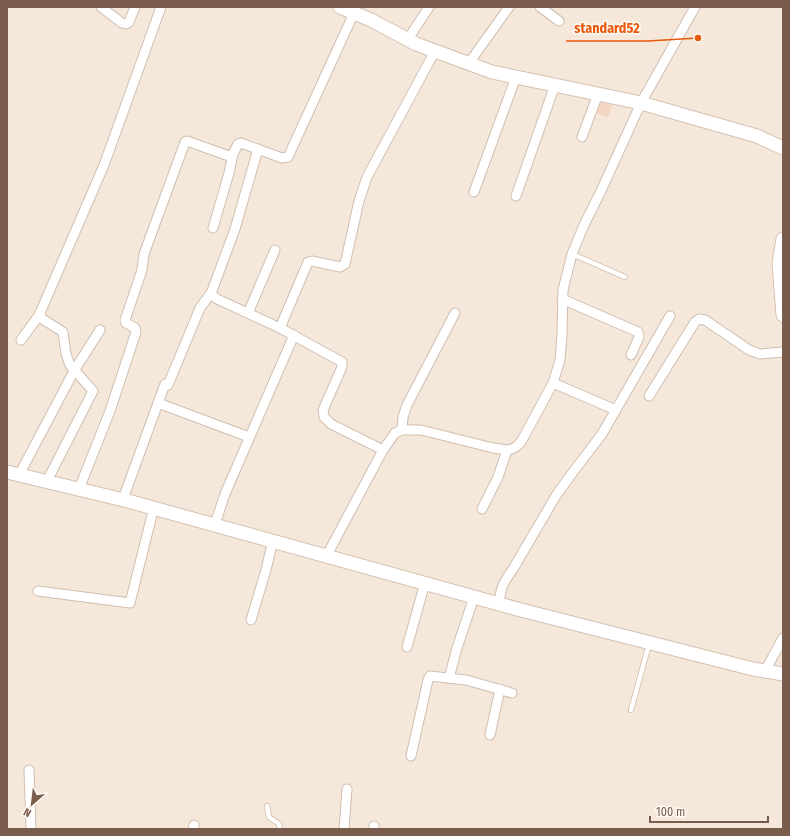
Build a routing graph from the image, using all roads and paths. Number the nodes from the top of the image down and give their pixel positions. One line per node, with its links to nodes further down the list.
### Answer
1 (101, 7): 9 (street)
2 (135, 7): 9 (street)
3 (161, 7): 32 (street)
4 (429, 7): 11 (street)
5 (509, 7): 13 (street)
6 (540, 7): 10 (street)
7 (695, 7): 17 (street)
8 (347, 9): 11 (street); 20 (street)
9 (111, 10)
10 (559, 21)
11 (408, 39): 12 (street)
12 (435, 51): 13 (street); 36 (street)
13 (469, 63): 14 (street)
14 (516, 77): 15 (street); 22 (street)
15 (555, 85): 16 (street); 23 (street)
16 (598, 94): 17 (street); 18 (street)
17 (641, 103): 19 (street); 27 (street)
18 (582, 137)
19 (783, 148)
20 (258, 149): 21 (street); 29 (street)
21 (233, 154): 24 (street); 53 (street)
22 (474, 192)
23 (516, 196)
24 (213, 228)
25 (783, 239): 34 (street)
26 (275, 250): 33 (street)
27 (572, 254): 28 (lane); 30 (street)
28 (625, 277)
29 (212, 293): 33 (street); 45 (street)
30 (562, 299): 41 (street); 43 (street)
31 (455, 313): 47 (street)
32 (40, 314): 39 (street); 42 (street)
33 (248, 314): 36 (street)
34 (783, 315)
35 (670, 316): 46 (street)
36 (280, 328): 38 (street)
37 (100, 330): 42 (street)
38 (294, 335): 48 (street); 49 (street)
39 (21, 340)
40 (783, 352): 44 (street)
41 (631, 355)
42 (74, 371): 51 (street); 52 (street)
43 (553, 383): 46 (street); 50 (street)
44 (649, 396)
45 (158, 403): 48 (street); 54 (street)
46 (616, 410): 63 (street)
47 (402, 430): 49 (street); 50 (street)
48 (249, 437): 57 (street)
49 (383, 450): 59 (street)
50 (507, 450): 56 (street)
51 (13, 473): 52 (street)
52 (46, 481): 53 (street)
53 (79, 489): 54 (street)
54 (124, 499): 55 (street)
55 (154, 507): 57 (street); 61 (street)
56 (482, 509)
57 (215, 524): 58 (street)
58 (273, 540): 59 (street); 64 (street)
59 (327, 555): 60 (street)
60 (425, 583): 62 (street); 67 (street)
61 (38, 591)
62 (474, 597): 63 (street); 70 (street)
63 (499, 604): 66 (street)
64 (251, 620)
65 (783, 638): 68 (street)
66 (650, 643): 68 (street); 73 (lane)
67 (407, 648)
68 (765, 671): 69 (street)
69 (783, 674)
70 (449, 678): 71 (street); 75 (street)
71 (500, 689): 72 (street); 74 (street)
72 (512, 693)
73 (632, 710)
74 (490, 735)
75 (411, 756)
76 (29, 770): 79 (street)
77 (347, 789): 81 (street)
78 (268, 806): 80 (lane)
79 (31, 829)
80 (280, 829)
81 (344, 829)

